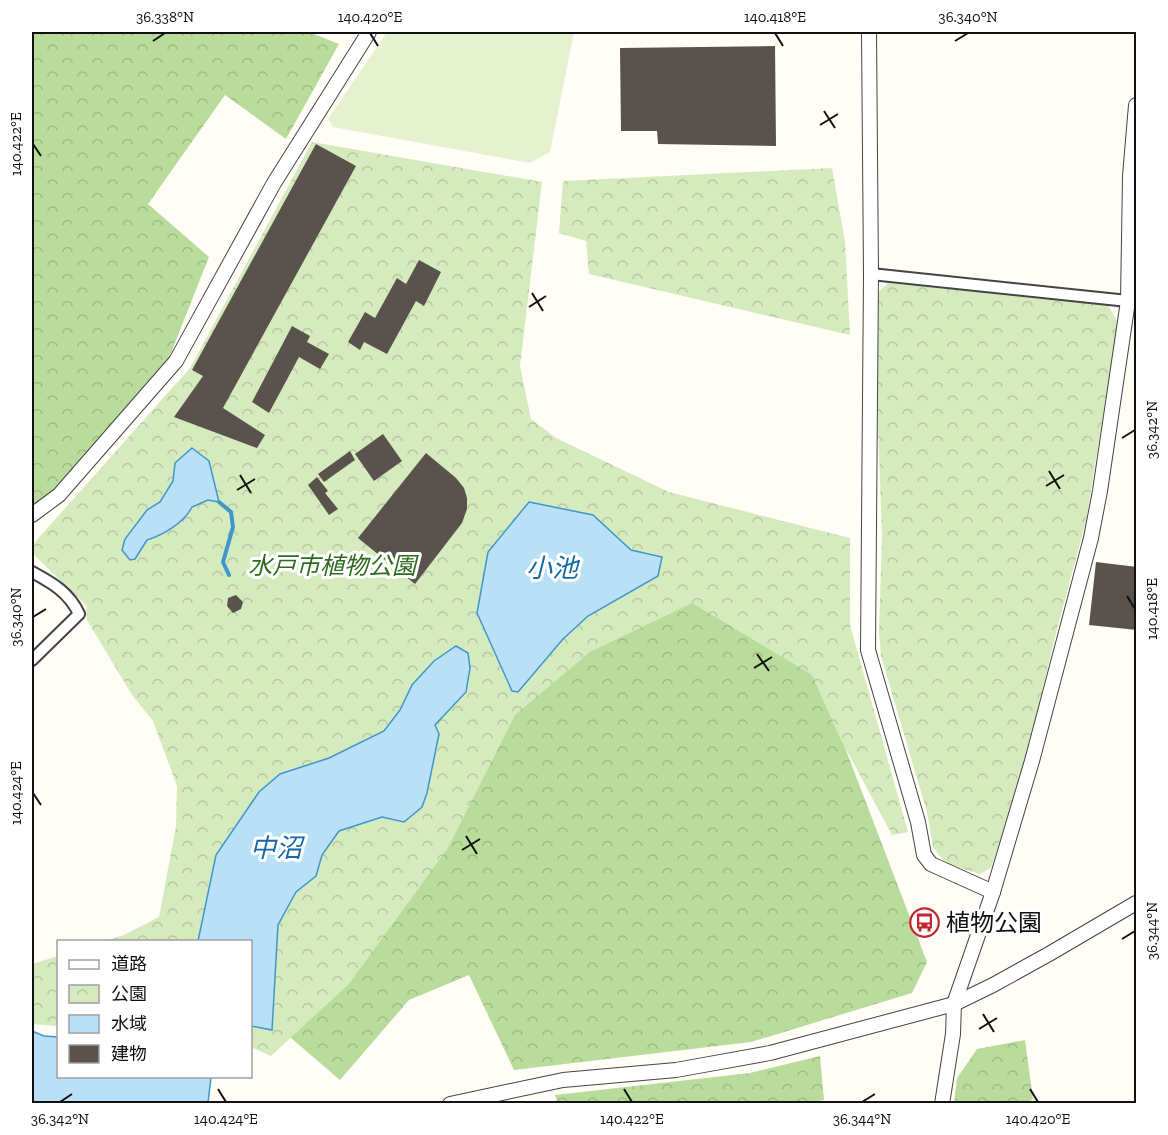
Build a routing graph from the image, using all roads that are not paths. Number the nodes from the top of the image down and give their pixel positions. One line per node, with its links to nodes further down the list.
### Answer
1 (369, 32): 6 (street)
2 (869, 32): 4 (street)
3 (1137, 105): 5 (street)
4 (871, 274): 5 (street); 9 (street)
5 (1128, 301): 9 (street)
6 (32, 515)
7 (32, 572): 8 (street)
8 (32, 660)
9 (993, 892): 11 (street)
10 (1137, 903): 11 (street)
11 (954, 1004): 12 (street); 14 (street)
12 (485, 1100): 13 (street)
13 (450, 1104)
14 (942, 1104)

